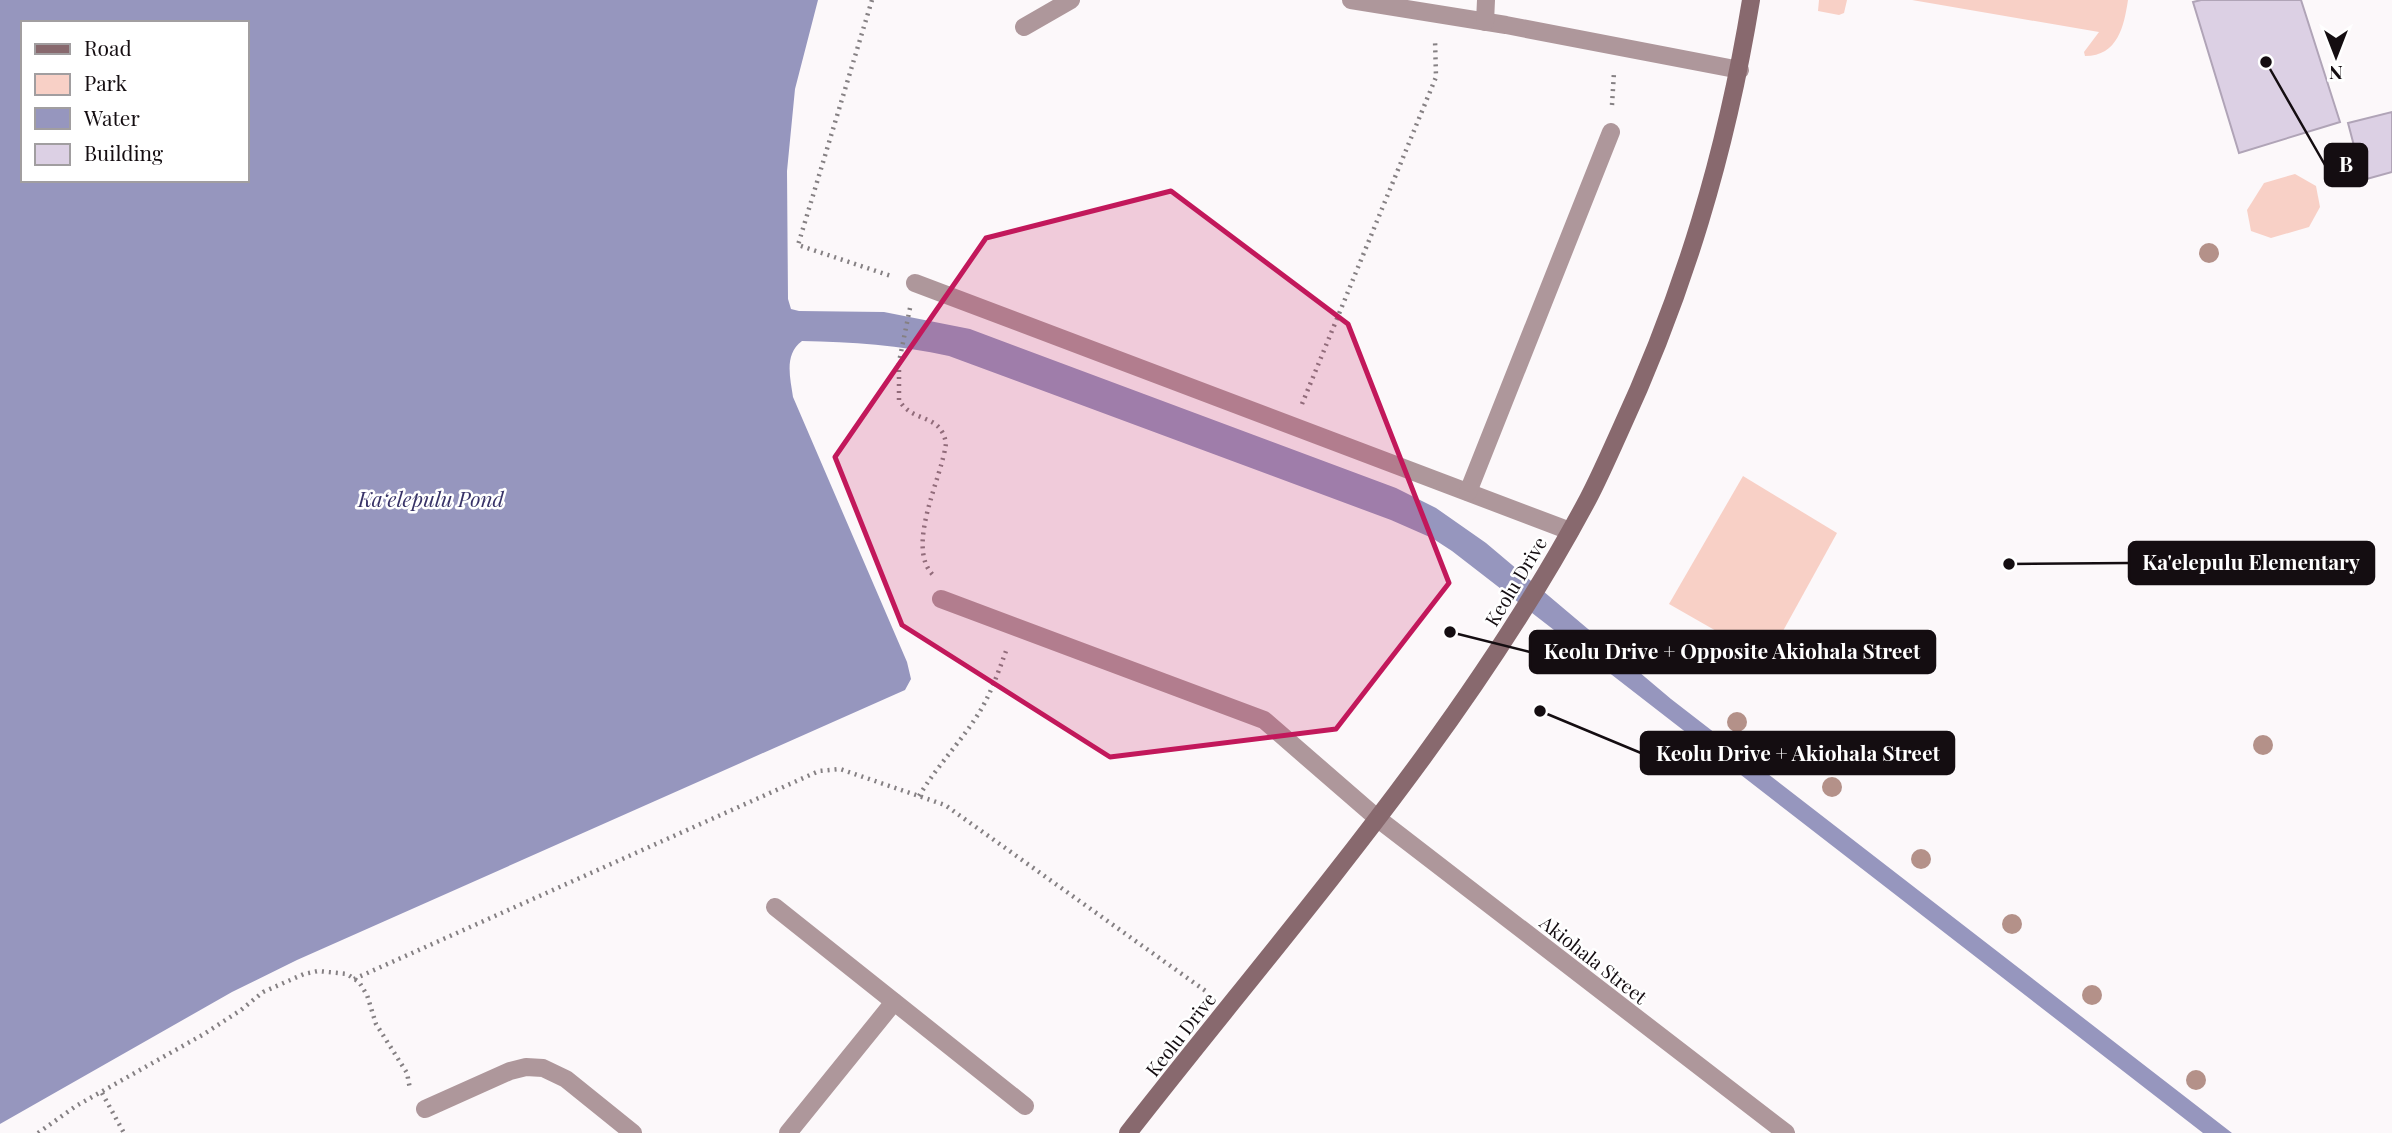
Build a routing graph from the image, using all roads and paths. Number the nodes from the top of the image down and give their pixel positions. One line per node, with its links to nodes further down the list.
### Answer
1 (872, 0): 12 (path)
2 (1072, 0): 8 (street)
3 (1351, 0): 6 (street)
4 (1486, 0): 7 (street)
5 (1751, 0): 10 (main road, Keolu Drive)
6 (1434, 14): 7 (street); 14 (path)
7 (1485, 22): 9 (street)
8 (1024, 27)
9 (1615, 46): 10 (street); 11 (path)
10 (1740, 70): 16 (main road, Keolu Drive)
11 (1611, 132): 15 (street)
12 (915, 283): 14 (street)
13 (911, 305): 17 (path)
14 (1293, 426): 15 (street)
15 (1468, 492): 16 (street)
16 (1570, 531): 20 (main road, Keolu Drive)
17 (942, 599): 18 (street, Akiohala Street)
18 (1016, 627): 19 (path); 20 (street, Akiohala Street)
19 (919, 796): 22 (path); 24 (path)
20 (1377, 818): 24 (main road, Keolu Drive); 34 (street, Akiohala Street)
21 (775, 907): 23 (street)
22 (354, 979): 25 (path); 26 (path)
23 (894, 1002): 27 (street); 32 (street)
24 (1228, 1007): 33 (main road, Keolu Drive)
25 (102, 1093): 29 (path); 30 (path)
26 (411, 1095)
27 (1026, 1106)
28 (425, 1108): 31 (street)
29 (38, 1133)
30 (124, 1133)
31 (633, 1133)
32 (788, 1133)
33 (1128, 1133)
34 (1786, 1133)

